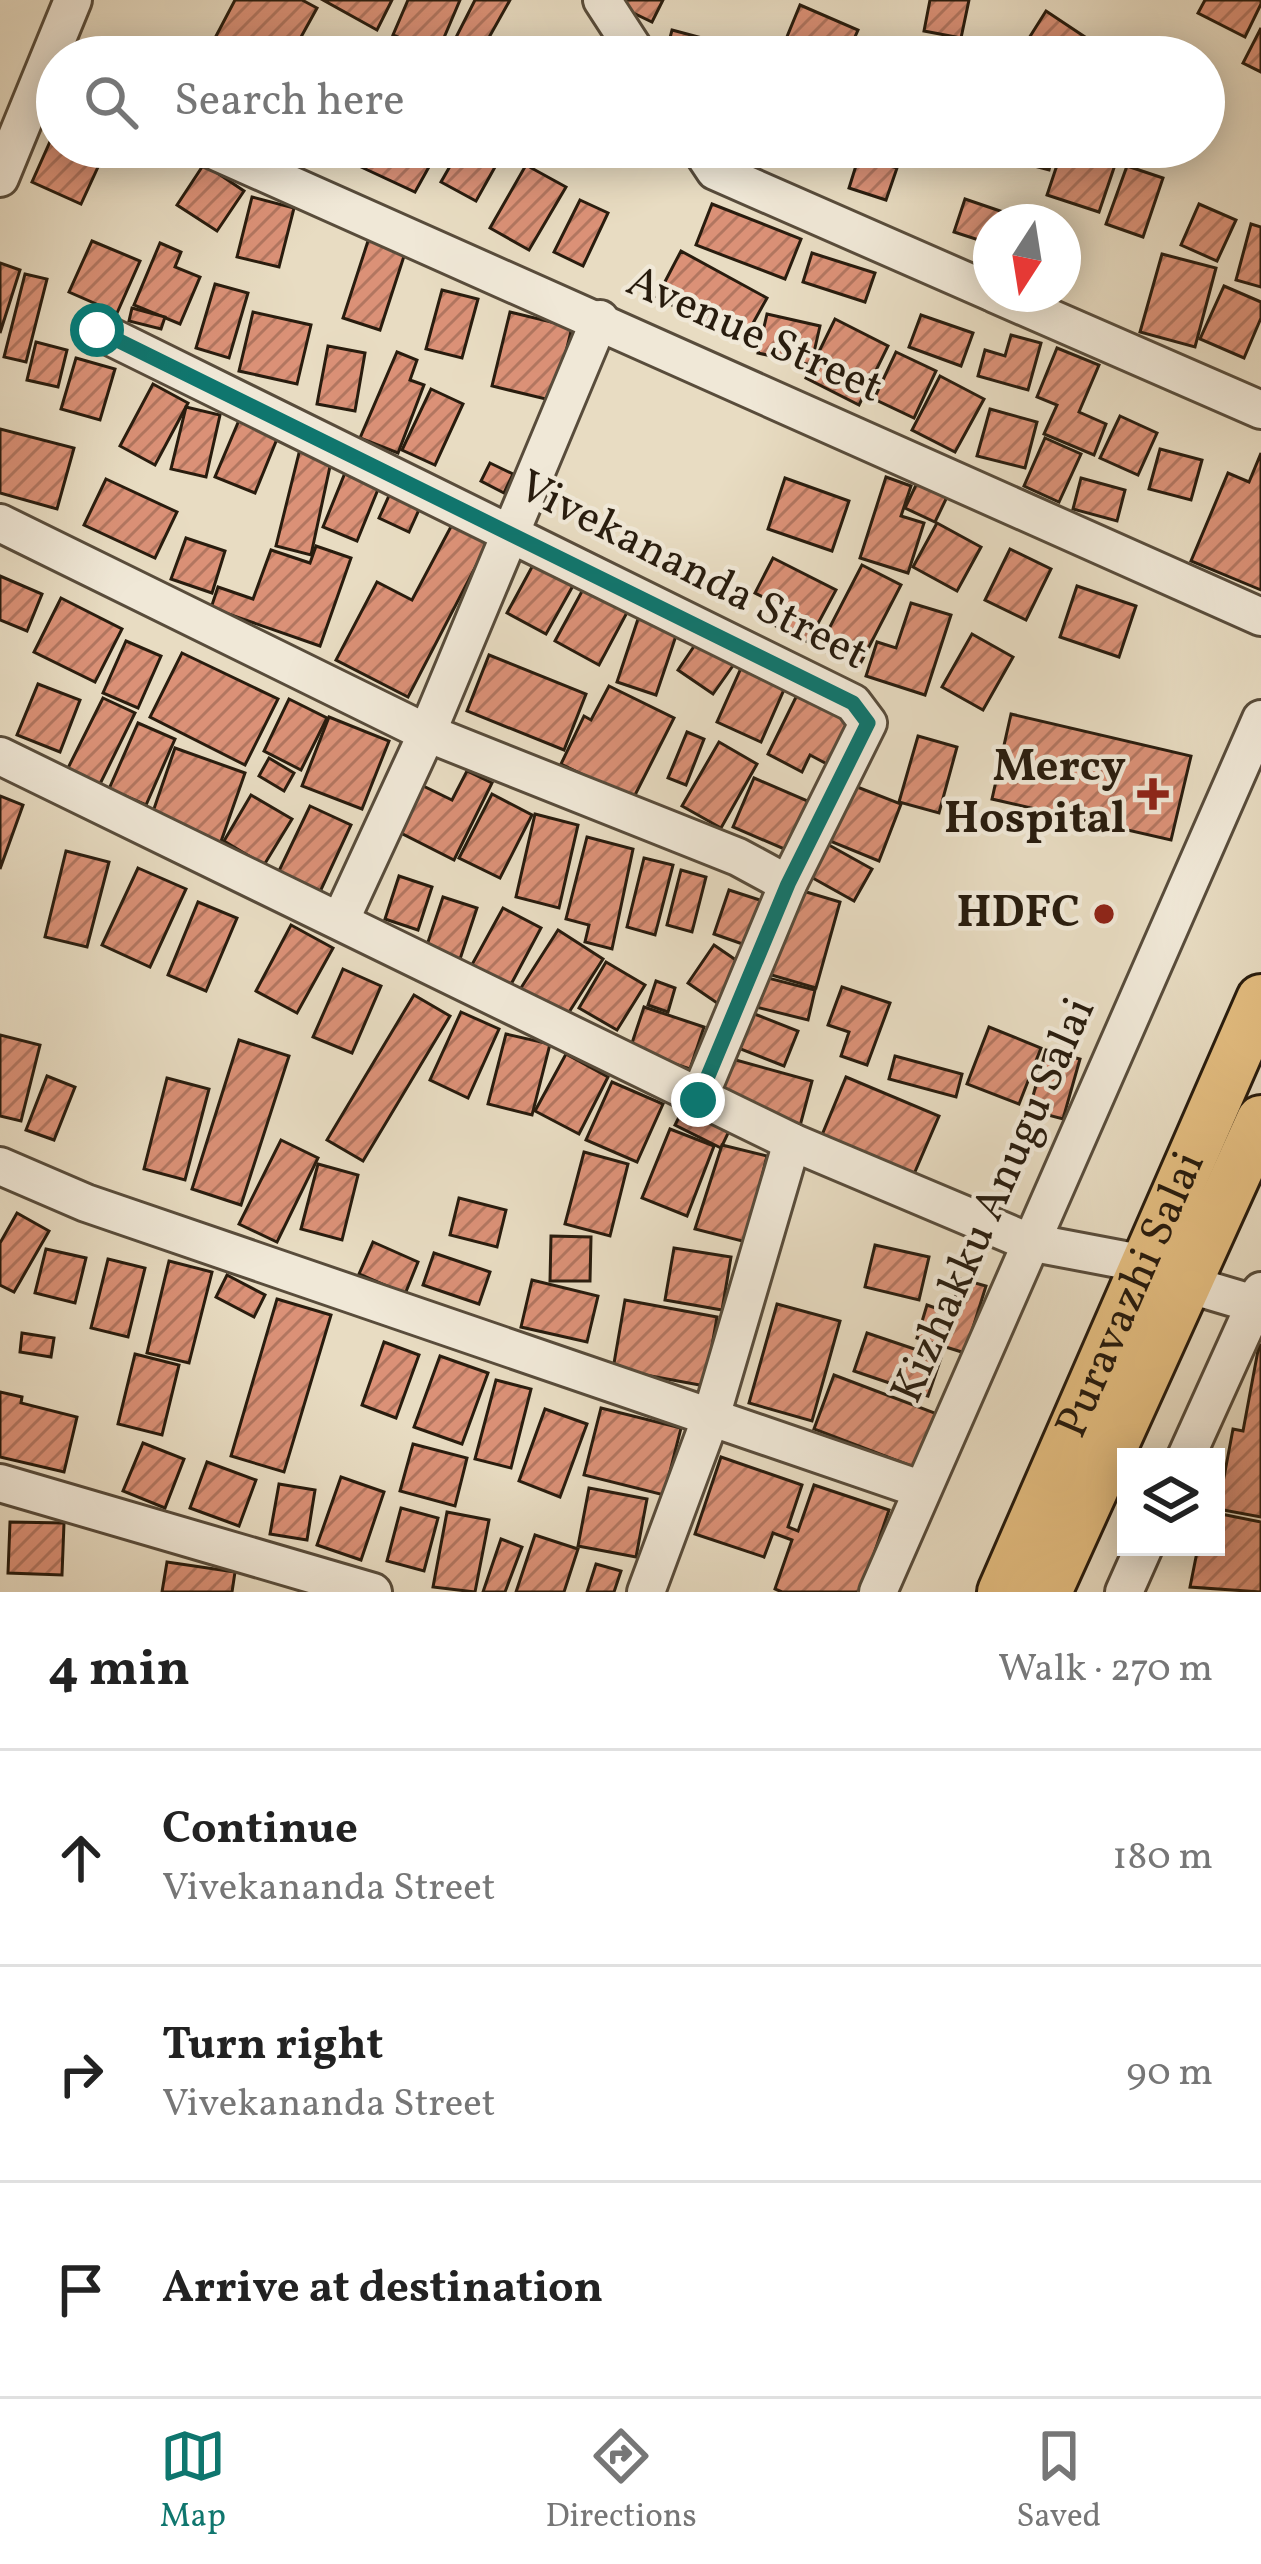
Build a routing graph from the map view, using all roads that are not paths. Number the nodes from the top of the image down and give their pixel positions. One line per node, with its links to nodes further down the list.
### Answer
1 (74, 0): 3 (street)
2 (602, 0): 4 (street)
3 (64, 36)
4 (625, 36)
5 (36, 108): 8 (street)
6 (254, 168): 11 (street, Avenue Street)
7 (713, 168): 9 (street)
8 (0, 178)
9 (973, 284)
10 (1037, 312): 13 (street)
11 (600, 319): 15 (street); 16 (street, Avenue Street)
12 (97, 330): 15 (street, Vivekananda Street)
13 (1261, 410)
14 (0, 523): 18 (street)
15 (511, 532): 18 (street); 20 (street, Vivekananda Street)
16 (1261, 617)
17 (1261, 719): 27 (street, Kizhakku Anugu Salai)
18 (427, 733): 20 (street); 21 (street)
19 (0, 756): 21 (street)
20 (788, 884): 23 (street, Vivekananda Street)
21 (341, 919): 23 (street)
22 (1261, 999): 28 (main road, Puravazhi Salai)
23 (698, 1100): 25 (street)
24 (1261, 1120): 28 (main road, Puravazhi Salai)
25 (792, 1142): 27 (street); 30 (street)
26 (0, 1166): 30 (street)
27 (1029, 1242): 28 (street); 33 (street, Kizhakku Anugu Salai)
28 (1166, 1274): 29 (street); 38 (main road, Puravazhi Salai); 39 (main road, Puravazhi Salai)
29 (1259, 1301): 31 (street)
30 (711, 1417): 33 (street); 36 (street)
31 (1190, 1448)
32 (0, 1483): 35 (street)
33 (920, 1489): 37 (street, Kizhakku Anugu Salai)
34 (1140, 1556): 40 (street)
35 (373, 1592)
36 (646, 1592)
37 (878, 1592)
38 (1002, 1592)
39 (1047, 1592)
40 (1124, 1592)

